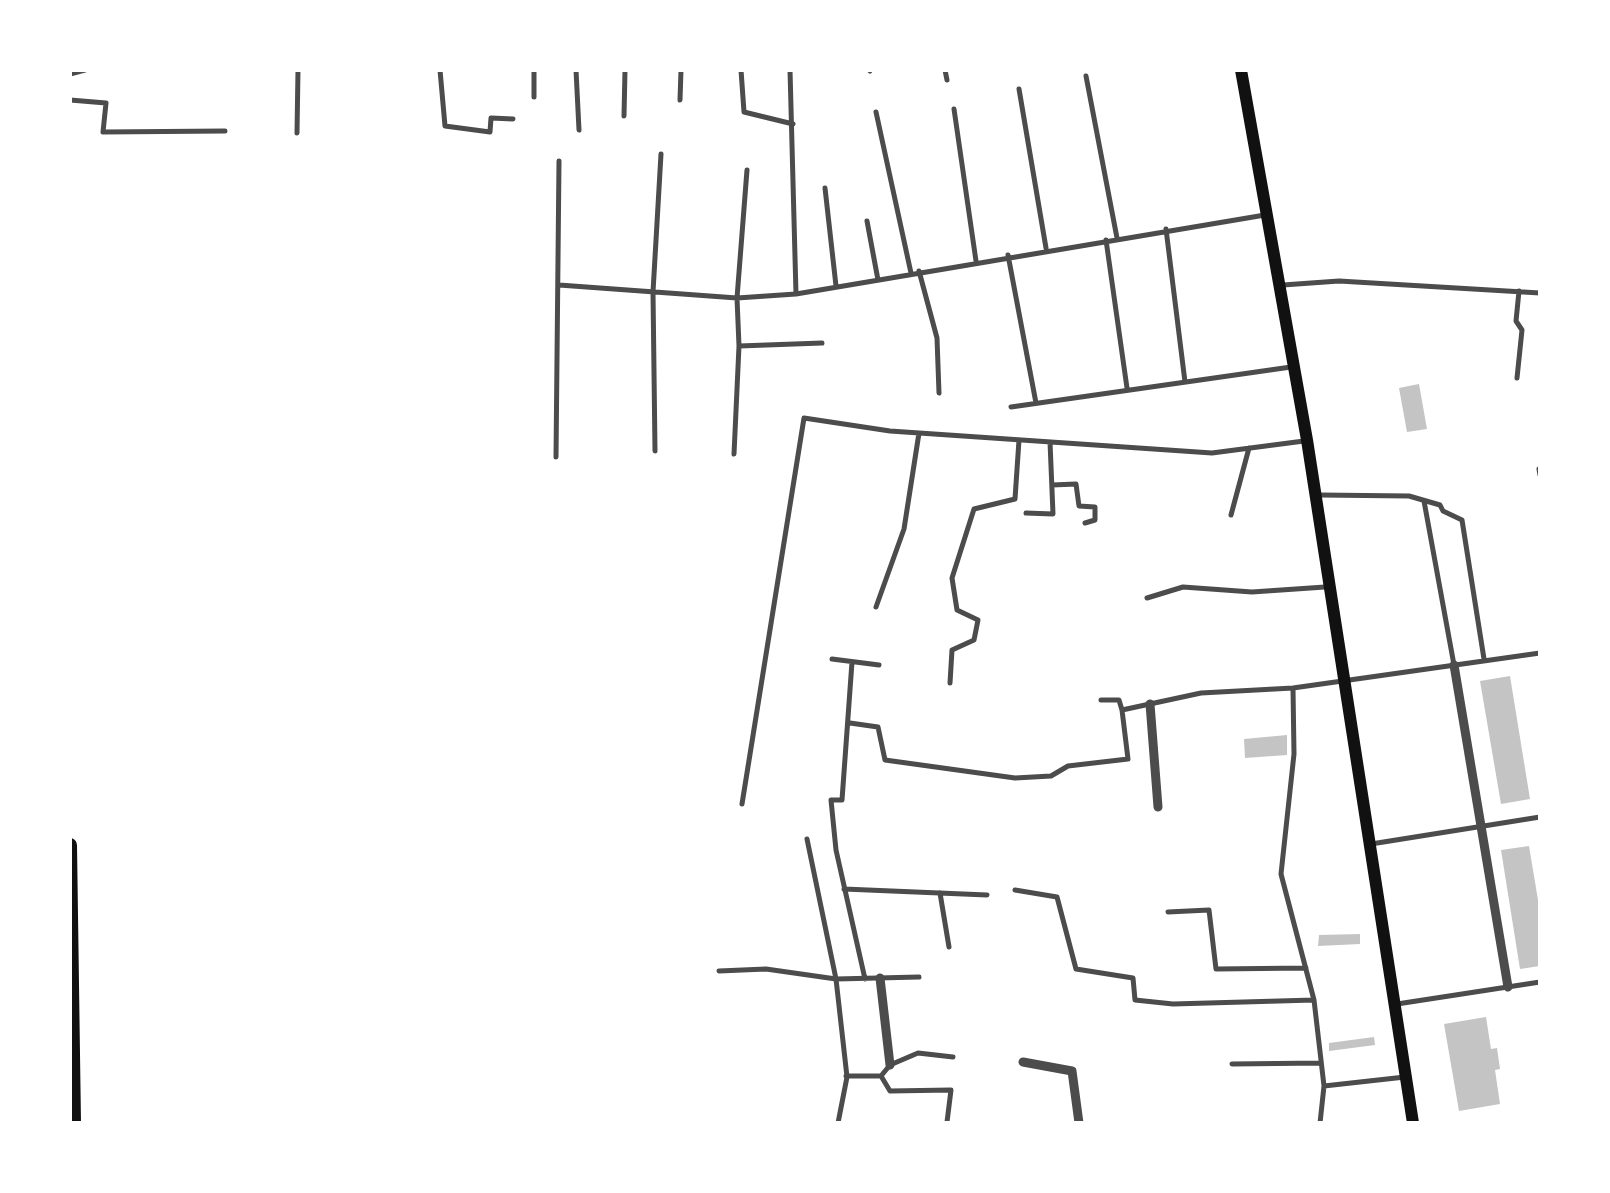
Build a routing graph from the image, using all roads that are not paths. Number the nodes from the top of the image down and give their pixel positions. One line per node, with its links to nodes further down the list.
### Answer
1 (86, 70): 12 (lane)
2 (298, 70): 26 (lane)
3 (440, 70): 22 (lane)
4 (534, 70): 16 (lane)
5 (576, 70): 24 (lane)
6 (626, 70): 21 (lane)
7 (681, 70): 18 (lane)
8 (742, 70): 23 (lane)
9 (790, 70): 23 (lane)
10 (945, 70): 14 (lane)
11 (1241, 70): 31 (main road)
12 (70, 74)
13 (1086, 76): 34 (lane)
14 (946, 80)
15 (1019, 89): 36 (lane)
16 (534, 97)
17 (70, 100): 25 (lane)
18 (680, 100)
19 (954, 109): 38 (lane)
20 (876, 112): 40 (lane)
21 (624, 116)
22 (512, 119)
23 (793, 124): 48 (lane)
24 (579, 130)
25 (225, 131)
26 (297, 133)
27 (661, 154): 46 (lane)
28 (559, 161): 42 (lane)
29 (747, 170): 49 (lane)
30 (826, 188): 44 (lane)
31 (1268, 215): 33 (lane); 43 (main road)
32 (867, 221): 41 (lane)
33 (1166, 229): 34 (lane); 54 (lane)
34 (1117, 238): 35 (lane)
35 (1106, 240): 36 (lane); 55 (lane)
36 (1046, 248): 37 (lane)
37 (1008, 255): 38 (lane); 57 (lane)
38 (976, 261): 39 (lane)
39 (919, 272): 40 (lane); 56 (lane)
40 (911, 273): 41 (lane)
41 (878, 280): 44 (lane)
42 (559, 285): 46 (lane); 66 (lane)
43 (1280, 285): 45 (lane); 52 (main road)
44 (836, 286): 48 (lane)
45 (1519, 291): 47 (lane); 53 (lane)
46 (653, 292): 49 (lane); 64 (lane)
47 (1540, 293)
48 (796, 294): 49 (lane)
49 (736, 298): 51 (lane)
50 (822, 344): 51 (lane)
51 (739, 346): 65 (lane)
52 (1294, 366): 54 (lane); 61 (main road)
53 (1518, 378)
54 (1184, 382): 55 (lane)
55 (1127, 388): 57 (lane)
56 (939, 394)
57 (1036, 403): 58 (lane)
58 (1012, 407)
59 (919, 433): 60 (lane); 75 (lane); 89 (lane)
60 (1018, 440): 62 (lane); 83 (lane)
61 (1307, 440): 63 (lane); 68 (main road)
62 (1050, 442): 63 (lane); 67 (lane)
63 (1249, 448): 71 (lane)
64 (655, 451)
65 (734, 454)
66 (556, 457)
67 (1052, 486): 70 (lane); 72 (lane)
68 (1316, 495): 69 (lane); 73 (main road)
69 (1423, 499): 78 (lane); 81 (lane)
70 (1026, 513)
71 (1232, 515)
72 (1085, 523)
73 (1328, 586): 74 (lane); 82 (main road)
74 (1147, 598)
75 (876, 607)
76 (1540, 653): 78 (lane)
77 (832, 659): 79 (lane)
78 (1484, 660): 81 (lane)
79 (852, 662): 80 (lane); 88 (lane)
80 (879, 664)
81 (1454, 665): 82 (lane); 92 (street)
82 (1342, 680): 84 (lane); 94 (main road)
83 (950, 683)
84 (1293, 688): 86 (lane); 102 (lane)
85 (1100, 700): 87 (lane)
86 (1150, 704): 87 (lane); 90 (street)
87 (1122, 710): 88 (lane)
88 (850, 723): 96 (lane)
89 (742, 804)
90 (1158, 806)
91 (1540, 817): 92 (lane)
92 (1482, 825): 94 (lane); 109 (street)
93 (806, 839): 107 (lane)
94 (1368, 844): 111 (main road)
95 (70, 845): 122 (main road)
96 (844, 889): 98 (lane); 105 (lane)
97 (1015, 890): 110 (lane)
98 (940, 893): 99 (lane); 101 (lane)
99 (987, 895)
100 (1168, 912): 102 (lane)
101 (950, 948)
102 (1306, 968): 110 (lane)
103 (718, 971): 107 (lane)
104 (919, 976): 106 (lane)
105 (865, 978): 106 (lane); 107 (lane)
106 (880, 978): 116 (street)
107 (836, 980): 117 (lane)
108 (1540, 982): 109 (lane)
109 (1508, 987): 111 (lane)
110 (1314, 1000): 114 (lane)
111 (1394, 1005): 119 (main road)
112 (953, 1058): 116 (lane)
113 (1022, 1062): 124 (street)
114 (1321, 1062): 115 (lane); 120 (lane)
115 (1232, 1064)
116 (890, 1065): 118 (lane)
117 (846, 1076): 118 (lane); 123 (lane)
118 (882, 1076): 121 (lane)
119 (1405, 1077): 120 (lane); 126 (main road)
120 (1324, 1086): 125 (lane)
121 (948, 1122)
122 (74, 1123)
123 (838, 1123)
124 (1079, 1123)
125 (1320, 1123)
126 (1414, 1123)

